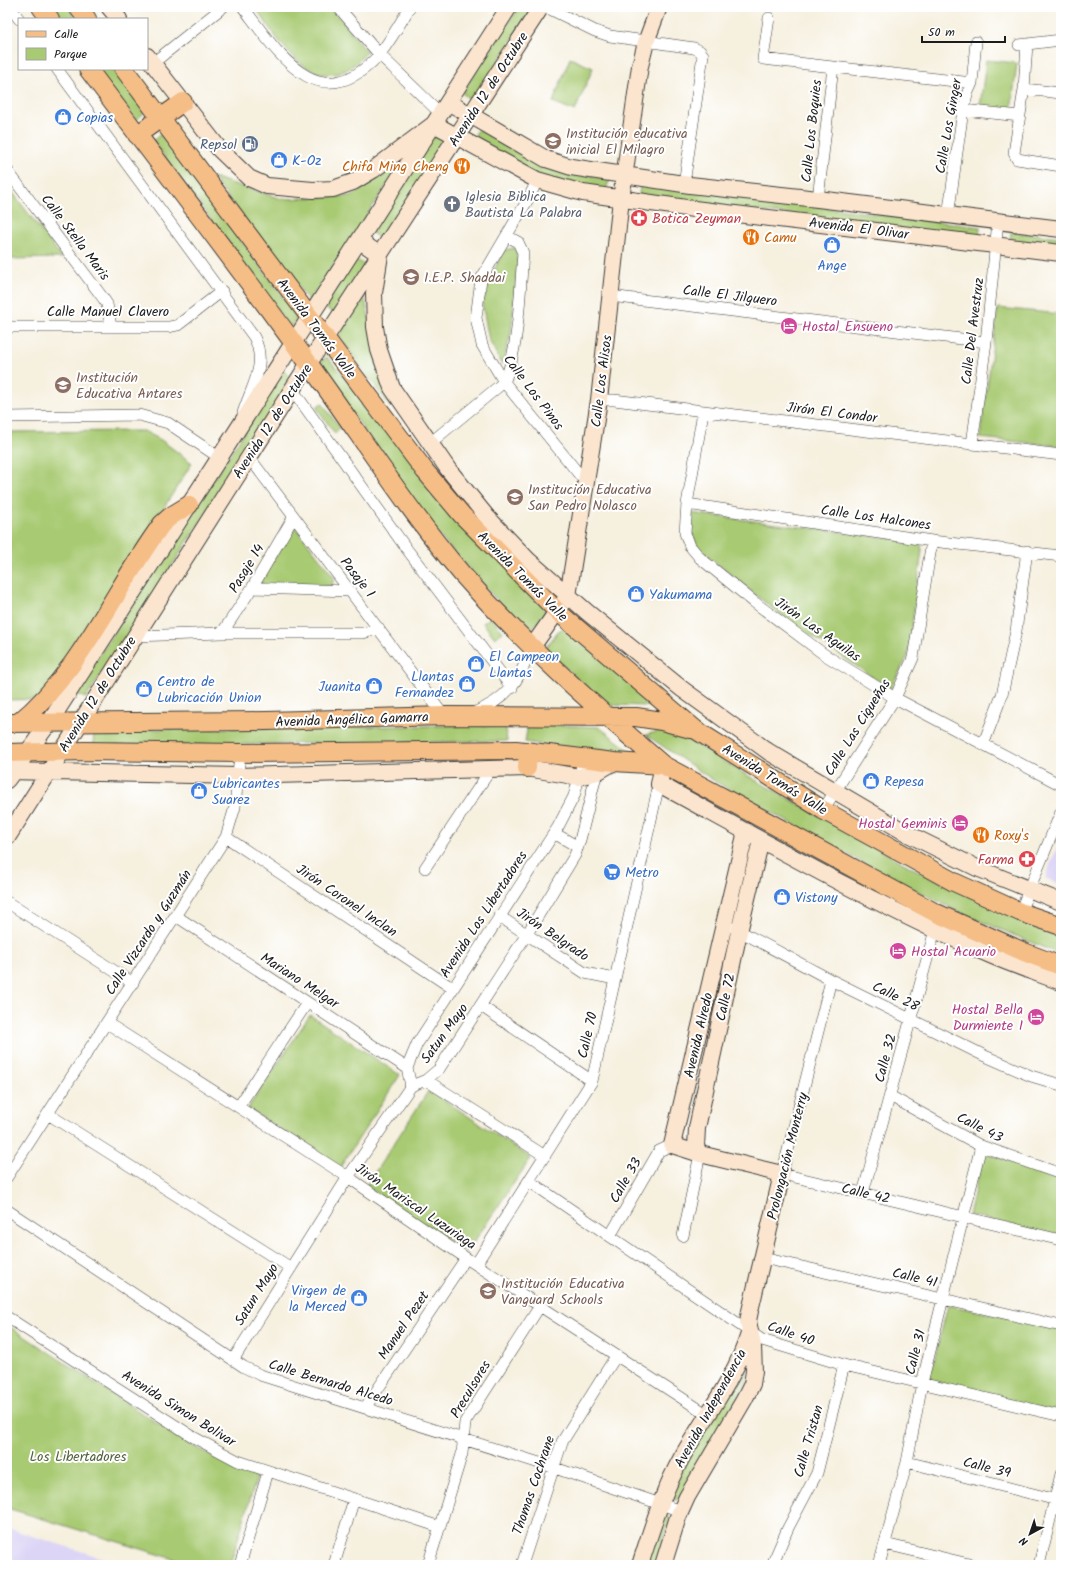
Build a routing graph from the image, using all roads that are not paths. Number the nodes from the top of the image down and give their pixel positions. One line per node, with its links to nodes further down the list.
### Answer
1 (10, 7): 13 (street)
2 (41, 7): 14 (main road)
3 (78, 7): 15 (main road)
4 (109, 7): 16 (street)
5 (223, 7): 22 (street)
6 (243, 7): 21 (street)
7 (338, 7): 21 (street)
8 (410, 7): 21 (street)
9 (509, 7): 32 (street, Avenida 12 de Octubre)
10 (541, 7): 33 (street, Avenida 12 de Octubre)
11 (546, 7): 19 (street)
12 (659, 7): 19 (street, Calle Los Alisos)
13 (18, 18)
14 (49, 18)
15 (86, 18)
16 (118, 18)
17 (769, 18): 23 (street)
18 (1061, 40): 28 (street)
19 (646, 42): 40 (street, Calle Los Alisos); 42 (street)
20 (976, 42): 27 (street, Calle Los Ginger)
21 (379, 54): 32 (street)
22 (150, 59): 30 (street)
23 (833, 67): 27 (street); 44 (street, Calle Los Boquies)
24 (58, 70): 53 (street)
25 (89, 70): 36 (main road, Avenida Tomás Valle)
26 (125, 70): 35 (main road, Avenida Tomás Valle)
27 (972, 83): 31 (street, Calle Los Ginger)
28 (1024, 89): 29 (street); 34 (street)
29 (1061, 93)
30 (183, 102): 32 (street); 35 (main road)
31 (964, 110): 34 (street); 45 (street, Calle Los Ginger)
32 (441, 113): 33 (street, Avenida El Olivar); 37 (street, Avenida El Olivar); 49 (street, Avenida 12 de Octubre)
33 (470, 116): 37 (street, Avenida 12 de Octubre); 40 (street, Avenida El Olivar)
34 (1020, 116): 38 (street)
35 (160, 118): 36 (main road); 55 (main road, Avenida Tomás Valle)
36 (137, 135): 60 (main road, Avenida Tomás Valle)
37 (457, 137): 41 (street, Avenida El Olivar); 52 (street, Avenida 12 de Octubre)
38 (1061, 166)
39 (7, 170): 57 (street, Calle Stella Maris)
40 (624, 175): 42 (street, Avenida El Olivar); 43 (street, Calle Los Alisos)
41 (537, 180): 43 (street, Avenida El Olivar); 48 (street, Calle Los Pinos)
42 (684, 184): 44 (street, Avenida El Olivar)
43 (621, 199): 50 (street, Avenida El Olivar); 54 (street, Calle Los Alisos)
44 (818, 199): 45 (street, Avenida El Olivar)
45 (948, 216): 46 (street, Avenida El Olivar)
46 (998, 221): 47 (street, Avenida El Olivar); 50 (street, Calle Del Avestruz)
47 (1061, 229)
48 (507, 236): 62 (street); 62 (street, Calle Los Pinos)
49 (360, 242): 52 (street); 55 (street, Avenida 12 de Octubre)
50 (996, 245): 51 (street, Avenida El Olivar); 59 (street, Calle Del Avestruz)
51 (1061, 253)
52 (380, 255): 58 (street, Avenida 12 de Octubre); 68 (street, Avenida Tomás Valle)
53 (222, 291): 57 (street, Calle Manuel Clavero); 67 (street)
54 (610, 296): 59 (street, Calle El Jilguero); 64 (street, Calle Los Alisos)
55 (310, 318): 58 (main road, Avenida Tomás Valle); 60 (street, Avenida 12 de Octubre)
56 (7, 327): 57 (street, Calle Manuel Clavero)
57 (111, 327)
58 (325, 338): 61 (street, Avenida 12 de Octubre); 83 (main road, Avenida Tomás Valle)
59 (986, 342): 69 (street, Calle Del Avestruz)
60 (293, 343): 61 (main road, Avenida Tomás Valle); 67 (street, Avenida 12 de Octubre)
61 (309, 363): 63 (street, Avenida 12 de Octubre); 87 (main road, Avenida Tomás Valle)
62 (504, 382): 68 (street); 73 (street, Calle Los Pinos)
63 (292, 389): 71 (street, Avenida 12 de Octubre); 88 (street)
64 (599, 400): 65 (street, Jirón El Condor); 73 (street, Calle Los Alisos)
65 (704, 412): 69 (street, Jirón El Condor); 74 (street, Jirón Las Aguilas)
66 (7, 417): 72 (street)
67 (238, 429): 72 (street, Avenida 12 de Octubre)
68 (429, 444): 82 (street, Avenida Tomás Valle)
69 (972, 444): 70 (street, Jirón El Condor)
70 (1061, 455)
71 (249, 457): 76 (street, Pasaje 1); 86 (street, Avenida 12 de Octubre)
72 (220, 458): 75 (street, Avenida 12 de Octubre)
73 (587, 484): 82 (street, Calle Los Alisos)
74 (687, 504): 77 (street, Calle Los Halcones); 89 (street, Jirón Las Aguilas)
75 (189, 505): 93 (main road); 94 (street, Avenida 12 de Octubre)
76 (293, 518): 80 (street, Pasaje 14); 81 (street, Pasaje 1)
77 (932, 540): 78 (street, Calle Los Halcones); 89 (street, Calle Las Cigueñas)
78 (1027, 551): 79 (street, Calle Los Halcones); 97 (street)
79 (1061, 556)
80 (252, 588): 81 (street); 85 (street, Pasaje 14)
81 (350, 591): 84 (street, Pasaje 1)
82 (568, 596): 83 (street, Calle Los Alisos); 112 (street, Avenida Tomás Valle)
83 (558, 612): 87 (street, Calle Los Alisos); 96 (main road, Avenida Tomás Valle)
84 (379, 628): 85 (street); 90 (street, Pasaje 1)
85 (222, 633): 86 (street)
86 (134, 636): 95 (street, Avenida 12 de Octubre)
87 (532, 647): 88 (street, Calle Los Alisos); 92 (main road, Avenida Tomás Valle)
88 (512, 688): 91 (street, Calle Los Alisos)
89 (895, 698): 97 (street, Jirón Las Aguilas); 112 (street, Calle Las Cigueñas)
90 (444, 716): 91 (main road, Avenida Angélica Gamarra); 95 (main road, Avenida Angélica Gamarra)
91 (465, 716): 92 (main road, Avenida Angélica Gamarra)
92 (608, 718): 96 (main road, Avenida Angélica Gamarra); 104 (main road, Avenida Tomás Valle)
93 (13, 723): 94 (main road, Avenida Angélica Gamarra)
94 (49, 723): 95 (main road, Avenida Angélica Gamarra); 98 (street, Avenida 12 de Octubre)
95 (78, 723): 99 (street, Avenida 12 de Octubre)
96 (696, 730): 113 (main road, Avenida Tomás Valle)
97 (983, 744): 111 (street, Jirón Las Aguilas)
98 (28, 752): 99 (main road); 100 (main road); 107 (street, Avenida 12 de Octubre)
99 (61, 752): 101 (main road); 106 (street, Avenida 12 de Octubre)
100 (7, 753)
101 (240, 753): 102 (main road); 108 (street, Calle Vizcardo y Guzmán)
102 (528, 760): 103 (main road); 105 (street); 109 (street)
103 (599, 763): 104 (main road); 109 (street); 120 (street, Satun Mayo)
104 (663, 765): 110 (street); 133 (main road, Avenida Tomás Valle)
105 (491, 769): 108 (street); 121 (street)
106 (48, 772): 107 (street); 108 (street); 118 (street, Avenida 12 de Octubre)
107 (9, 774)
108 (238, 776): 117 (street, Calle Vizcardo y Guzmán)
109 (579, 776): 116 (street, Avenida Los Libertadores)
110 (659, 784): 115 (street); 134 (street, Calle 70)
111 (1061, 784)
112 (834, 792): 113 (street, Calle Las Cigueñas); 122 (street, Avenida Tomás Valle)
113 (823, 810): 125 (main road, Avenida Tomás Valle)
114 (1061, 812): 122 (street)
115 (746, 832): 119 (street); 128 (street, Avenida Alredo)
116 (554, 833): 120 (street); 127 (street, Avenida Los Libertadores)
117 (226, 837): 126 (street, Calle Vizcardo y Guzmán); 138 (street, Jirón Coronel Inclan)
118 (7, 838)
119 (761, 840): 130 (street); 131 (street, Calle 72)
120 (578, 847): 132 (street, Satun Mayo)
121 (425, 868)
122 (1028, 889): 124 (street, Avenida Tomás Valle); 125 (street)
123 (7, 902): 137 (street)
124 (1061, 902)
125 (1020, 912): 129 (main road, Avenida Tomás Valle)
126 (176, 916): 137 (street, Calle Vizcardo y Guzmán); 139 (street, Mariano Melgar)
127 (499, 916): 132 (street, Jirón Belgrado); 138 (street, Avenida Los Libertadores)
128 (724, 922): 131 (street, Calle 28); 151 (street, Avenida Alredo)
129 (1061, 926)
130 (935, 930): 136 (street); 141 (street, Calle 32)
131 (739, 932): 135 (street, Calle 28); 152 (street, Calle 72)
132 (527, 934): 134 (street, Jirón Belgrado); 140 (street, Satun Mayo)
133 (1061, 966)
134 (615, 979): 145 (street, Calle 70)
135 (831, 980): 141 (street, Calle 28); 157 (street, Prolongación Monterry)
136 (1061, 982)
137 (133, 983): 142 (street, Calle Vizcardo y Guzmán)
138 (452, 988): 143 (street, Avenida Los Libertadores)
139 (308, 1003): 143 (street, Mariano Melgar); 149 (street)
140 (481, 1006): 144 (street, Satun Mayo); 145 (street)
141 (911, 1020): 146 (street, Calle 28); 148 (street, Calle 32)
142 (107, 1023): 149 (street, Jirón Mariscal Luzuriaga); 150 (street, Calle Vizcardo y Guzmán)
143 (407, 1068): 147 (street)
144 (426, 1080): 147 (street, Satun Mayo); 156 (street)
145 (592, 1081): 156 (street, Calle 70)
146 (1061, 1085)
147 (411, 1086): 160 (street, Satun Mayo)
148 (890, 1096): 154 (street, Calle 43); 162 (street, Calle 32)
149 (239, 1106): 160 (street, Jirón Mariscal Luzuriaga)
150 (48, 1114): 159 (street, Calle Vizcardo y Guzmán); 171 (street)
151 (678, 1121): 152 (street); 153 (street, Avenida Alredo)
152 (697, 1128): 155 (street, Calle 72)
153 (672, 1145): 155 (street, Calle 42); 165 (street, Calle 33)
154 (981, 1146): 158 (street, Calle 43); 164 (street, Calle 31)
155 (700, 1154): 157 (street, Calle 42); 166 (street)
156 (545, 1156): 161 (street, Calle 70)
157 (782, 1174): 162 (street, Calle 42); 169 (street, Prolongación Monterry)
158 (1061, 1174)
159 (7, 1177)
160 (348, 1177): 168 (street, Jirón Mariscal Luzuriaga); 171 (street, Satun Mayo)
161 (529, 1181): 165 (street, Calle 40); 170 (street, Calle 70)
162 (863, 1193): 164 (street, Calle 42)
163 (7, 1210): 178 (street, Calle Bernardo Alcedo)
164 (965, 1216): 167 (street, Calle 42); 172 (street, Calle 31)
165 (610, 1236): 176 (street, Calle 40)
166 (683, 1236)
167 (1061, 1240)
168 (466, 1258): 170 (street, Jirón Mariscal Luzuriaga); 181 (street, Manuel Pezet)
169 (763, 1258): 172 (street, Calle 41); 176 (street, Prolongación Monterry)
170 (476, 1264): 173 (street, Jirón Mariscal Luzuriaga)
171 (291, 1268): 178 (street, Satun Mayo)
172 (944, 1299): 175 (street, Calle 41); 180 (street, Calle 31)
173 (540, 1306): 177 (street, Jirón Mariscal Luzuriaga); 184 (street, Preculsores)
174 (7, 1317): 187 (street, Avenida Simon Bolivar)
175 (1061, 1326)
176 (749, 1332): 179 (street, Calle 40); 182 (street, Avenida Independencia); 192 (street, Avenida Independencia)
177 (616, 1356): 182 (street, Jirón Mariscal Luzuriaga); 186 (street, Thomas Cochrane)
178 (233, 1360): 181 (street, Calle Bernardo Alcedo)
179 (844, 1365): 180 (street, Calle 40); 201 (street, Calle Tristan)
180 (922, 1383): 183 (street, Calle 40); 185 (street, Calle 31)
181 (365, 1408): 184 (street, Calle Bernardo Alcedo)
182 (708, 1415): 191 (street, Avenida Independencia)
183 (1061, 1416)
184 (463, 1439): 186 (street, Calle Bernardo Alcedo); 193 (street, Preculsores)
185 (906, 1462): 190 (street, Calle 39); 194 (street, Calle 31)
186 (552, 1467): 191 (street, Calle Bernardo Alcedo); 198 (street, Thomas Cochrane)
187 (268, 1472): 189 (street, Avenida Simon Bolivar); 195 (street)
188 (1061, 1474): 190 (street)
189 (354, 1500): 193 (street, Avenida Simon Bolivar); 196 (street)
190 (1059, 1500): 204 (street)
191 (660, 1504): 192 (street, Calle Bernardo Alcedo); 199 (street, Avenida Independencia)
192 (681, 1511): 200 (street, Avenida Independencia)
193 (440, 1527): 197 (street, Preculsores)
194 (885, 1544): 202 (street, Calle 31); 203 (street)
195 (240, 1565)
196 (334, 1565)
197 (428, 1565)
198 (522, 1565)
199 (640, 1565)
200 (663, 1565)
201 (772, 1565)
202 (879, 1565)
203 (973, 1565)
204 (1039, 1565)

